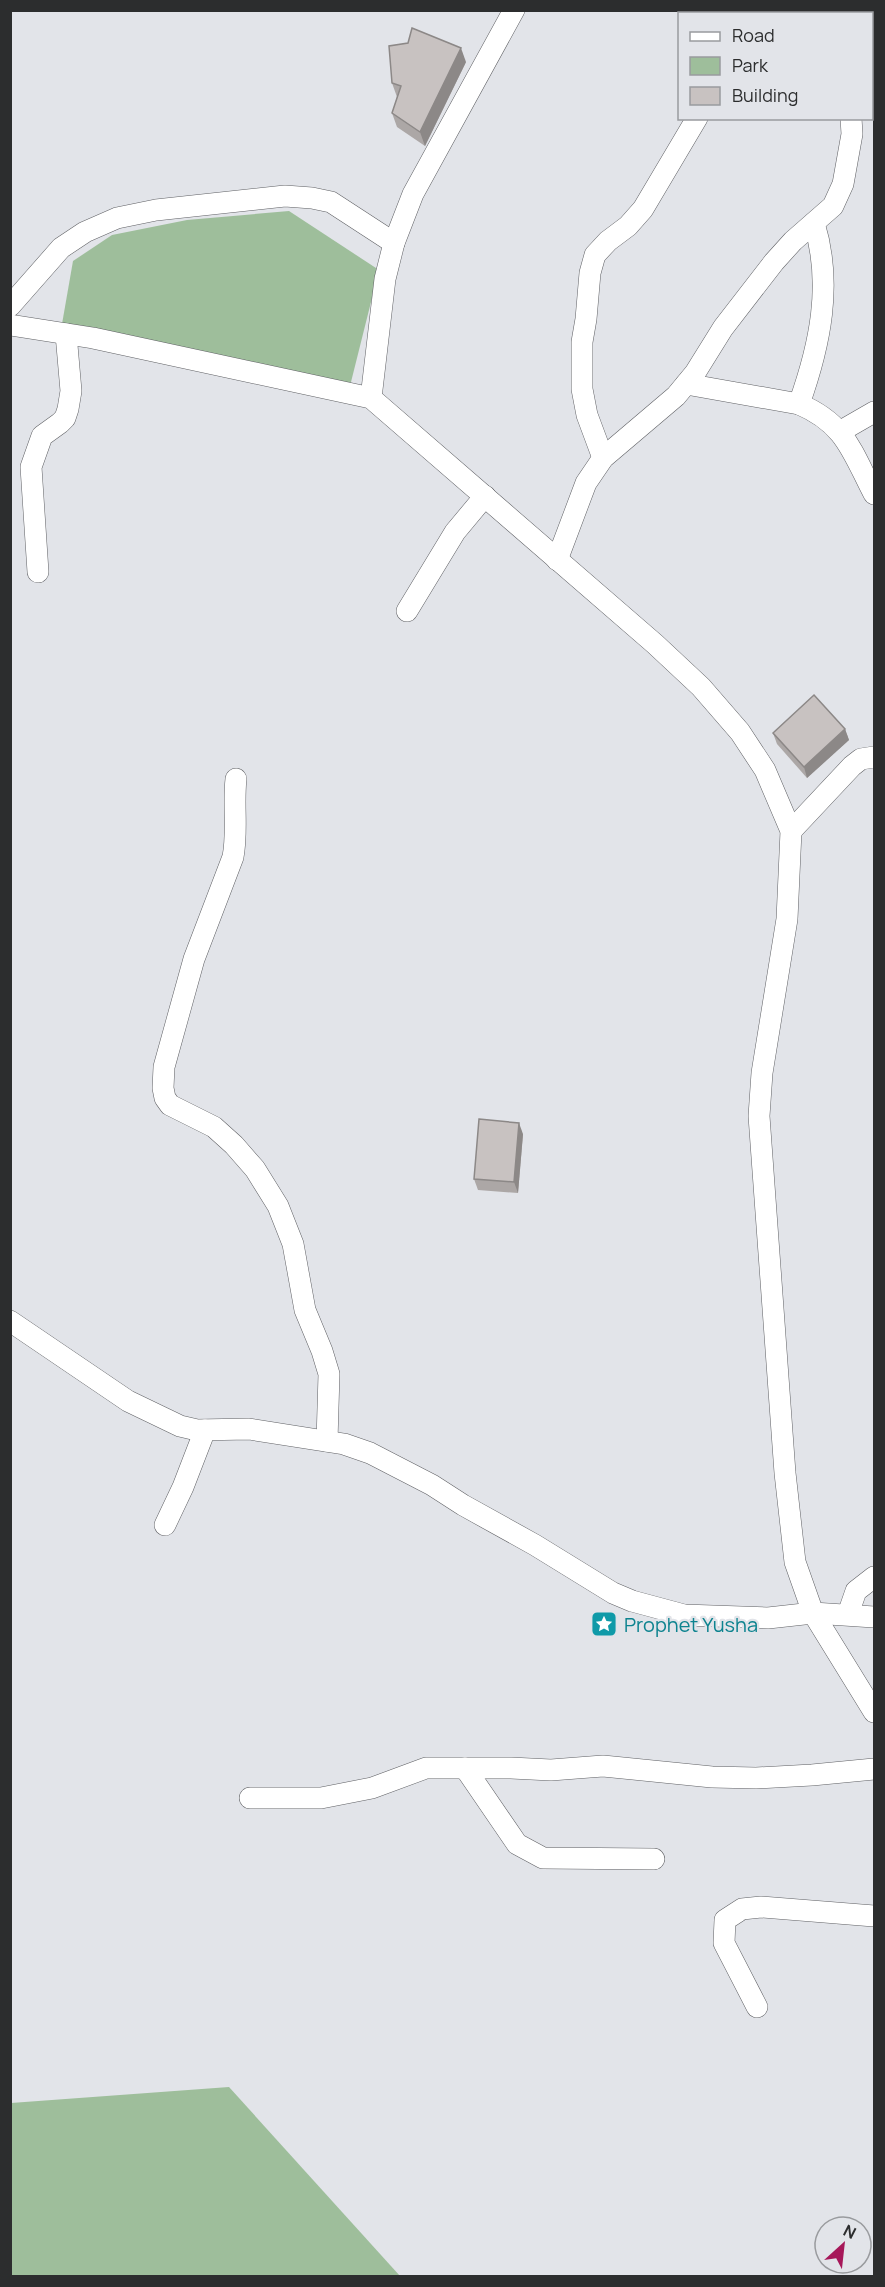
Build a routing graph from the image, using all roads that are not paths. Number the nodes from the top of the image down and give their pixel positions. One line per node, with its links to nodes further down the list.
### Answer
1 (514, 10): 5 (street)
2 (697, 120): 16 (street)
3 (851, 120): 4 (street)
4 (814, 223): 11 (street); 13 (street)
5 (394, 243): 6 (street); 12 (street)
6 (37, 275): 7 (street); 8 (street)
7 (10, 278)
8 (10, 306)
9 (10, 325): 10 (street)
10 (66, 334): 12 (street); 20 (street)
11 (686, 384): 13 (street); 16 (street)
12 (371, 398): 18 (street)
13 (799, 404): 15 (street)
14 (874, 412): 15 (street)
15 (841, 431): 17 (street)
16 (603, 458): 19 (street)
17 (874, 494)
18 (485, 496): 19 (street); 21 (street)
19 (556, 560): 24 (street)
20 (38, 572)
21 (407, 611)
22 (874, 757): 24 (street)
23 (236, 779): 27 (street)
24 (791, 831): 30 (street)
25 (10, 1321): 26 (street)
26 (205, 1430): 27 (street); 28 (street)
27 (327, 1441): 30 (street)
28 (165, 1525)
29 (874, 1577): 31 (street)
30 (813, 1613): 31 (street); 33 (street)
31 (848, 1614): 32 (street)
32 (874, 1617)
33 (874, 1712)
34 (465, 1768): 35 (street); 36 (street); 37 (street)
35 (874, 1769)
36 (250, 1798)
37 (654, 1859)
38 (874, 1916): 39 (street)
39 (757, 2007)

